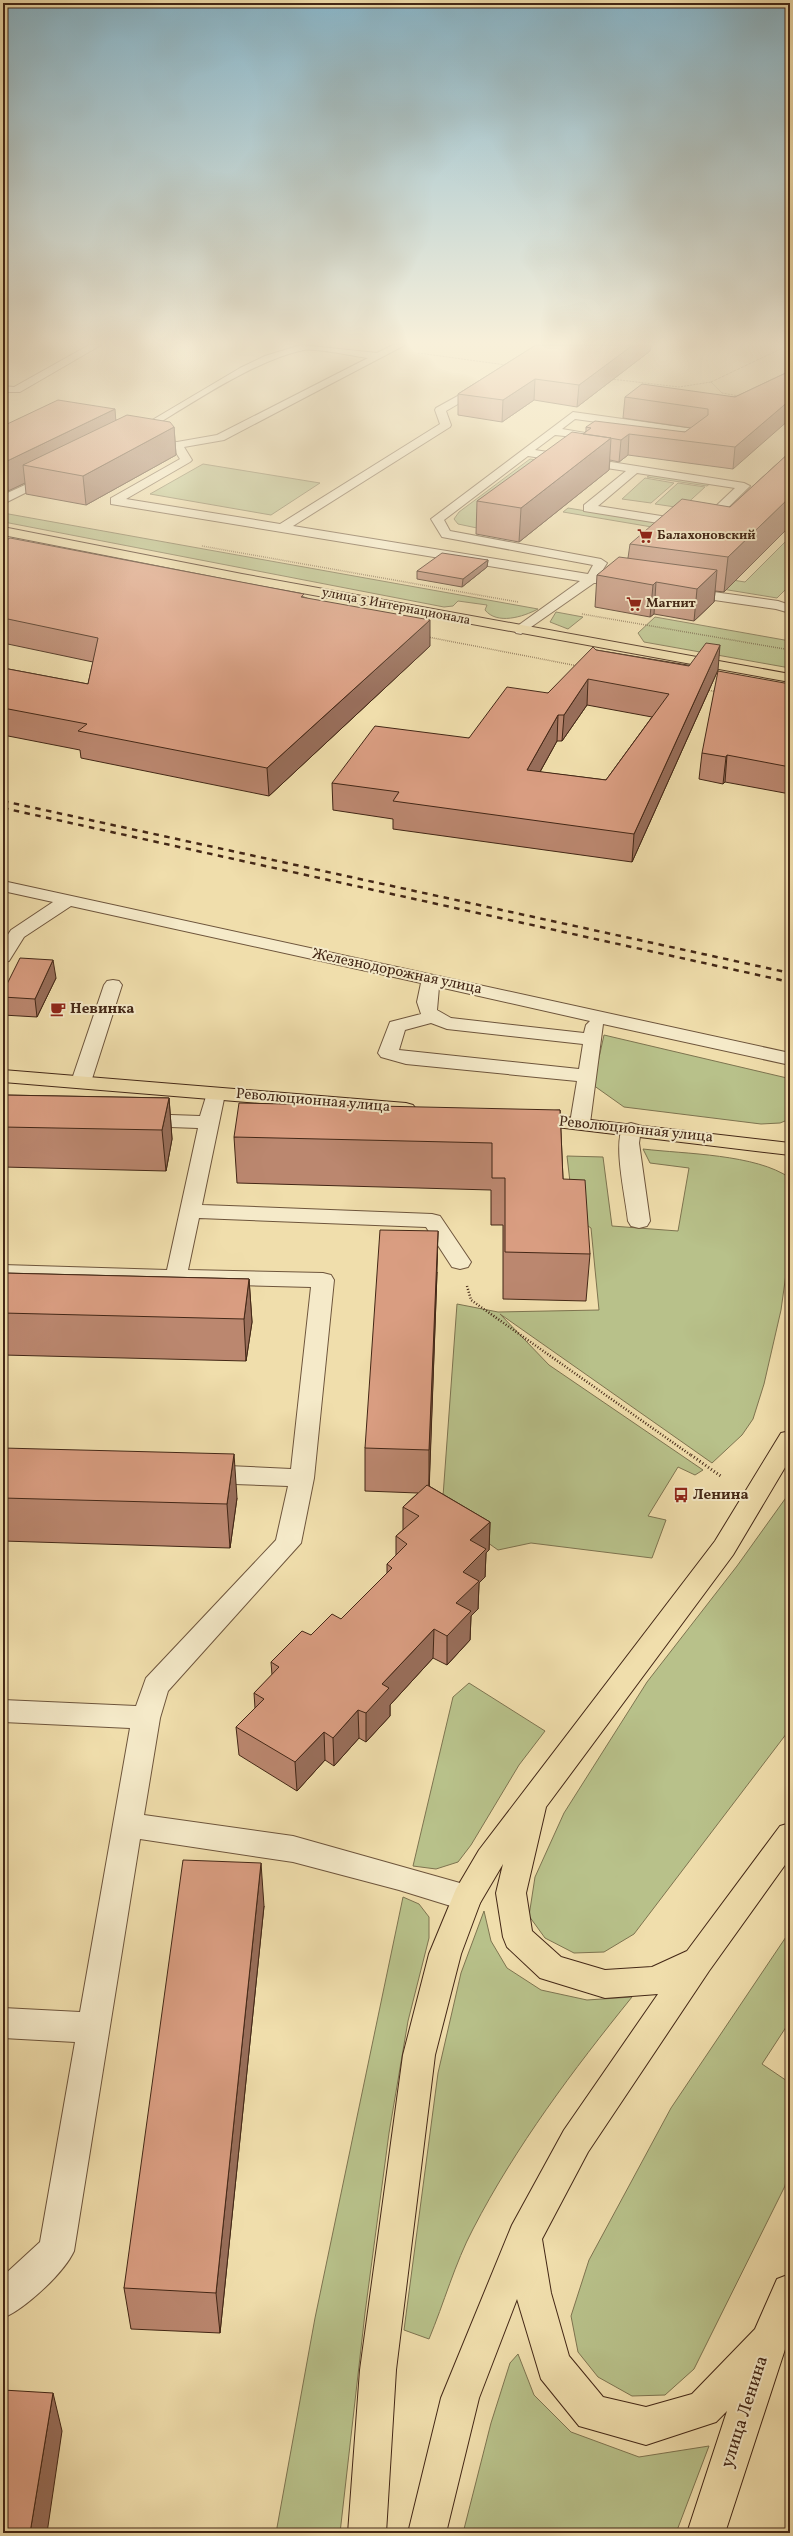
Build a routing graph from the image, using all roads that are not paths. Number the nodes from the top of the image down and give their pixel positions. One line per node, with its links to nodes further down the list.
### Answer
1 (180, 463): 10 (street)
2 (385, 463): 10 (street)
3 (511, 463): 14 (street)
4 (597, 463): 7 (street)
5 (657, 463): 6 (street)
6 (661, 464)
7 (636, 469): 7 (street)
8 (59, 472): 9 (street)
9 (3, 500)
10 (281, 529): 14 (street)
11 (3, 531): 12 (main road, улица 3 Интернационала)
12 (30, 536): 13 (street); 19 (main road, улица 3 Интернационала)
13 (17, 544)
14 (591, 579): 15 (street); 19 (street)
15 (615, 582)
16 (669, 590): 18 (street)
17 (790, 593): 18 (street)
18 (784, 607)
19 (522, 630): 20 (main road, улица 3 Интернационала)
20 (790, 678)
21 (3, 886): 22 (street, Железнодорожная улица)
22 (68, 900): 23 (street); 24 (street, Железнодорожная улица)
23 (3, 957)
24 (431, 980): 26 (street); 27 (street, Железнодорожная улица)
25 (113, 985): 32 (street)
26 (431, 1016): 28 (street); 31 (street)
27 (597, 1016): 28 (street); 29 (street, Железнодорожная улица)
28 (593, 1040): 31 (street)
29 (790, 1059)
30 (3, 1076): 32 (main road, Революционная улица)
31 (588, 1076): 38 (street)
32 (81, 1082): 33 (main road, Революционная улица)
33 (215, 1094): 34 (main road, Революционная улица); 37 (street)
34 (422, 1110)
35 (509, 1117): 38 (main road, Революционная улица)
36 (122, 1119): 37 (street)
37 (209, 1122): 41 (street)
38 (580, 1123): 39 (main road, Революционная улица)
39 (631, 1129): 40 (main road, Революционная улица); 42 (street)
40 (790, 1149)
41 (190, 1211): 43 (street); 45 (street)
42 (640, 1221)
43 (460, 1262)
44 (3, 1272): 45 (street)
45 (176, 1277): 48 (street)
46 (790, 1439): 51 (main road)
47 (184, 1473): 48 (street)
48 (302, 1478): 50 (street)
49 (3, 1711): 50 (street)
50 (146, 1718): 52 (street)
51 (533, 1802): 54 (main road); 55 (main road)
52 (128, 1825): 54 (street); 57 (street)
53 (790, 1835): 55 (main road)
54 (467, 1898): 62 (main road)
55 (698, 1961): 58 (main road)
56 (3, 2023): 57 (street)
57 (95, 2028): 60 (street)
58 (524, 2237): 61 (main road); 63 (main road)
59 (790, 2292): 61 (main road, улица Ленина)
60 (3, 2300)
61 (768, 2342): 64 (main road, улица Ленина)
62 (367, 2533)
63 (427, 2533)
64 (706, 2533)

